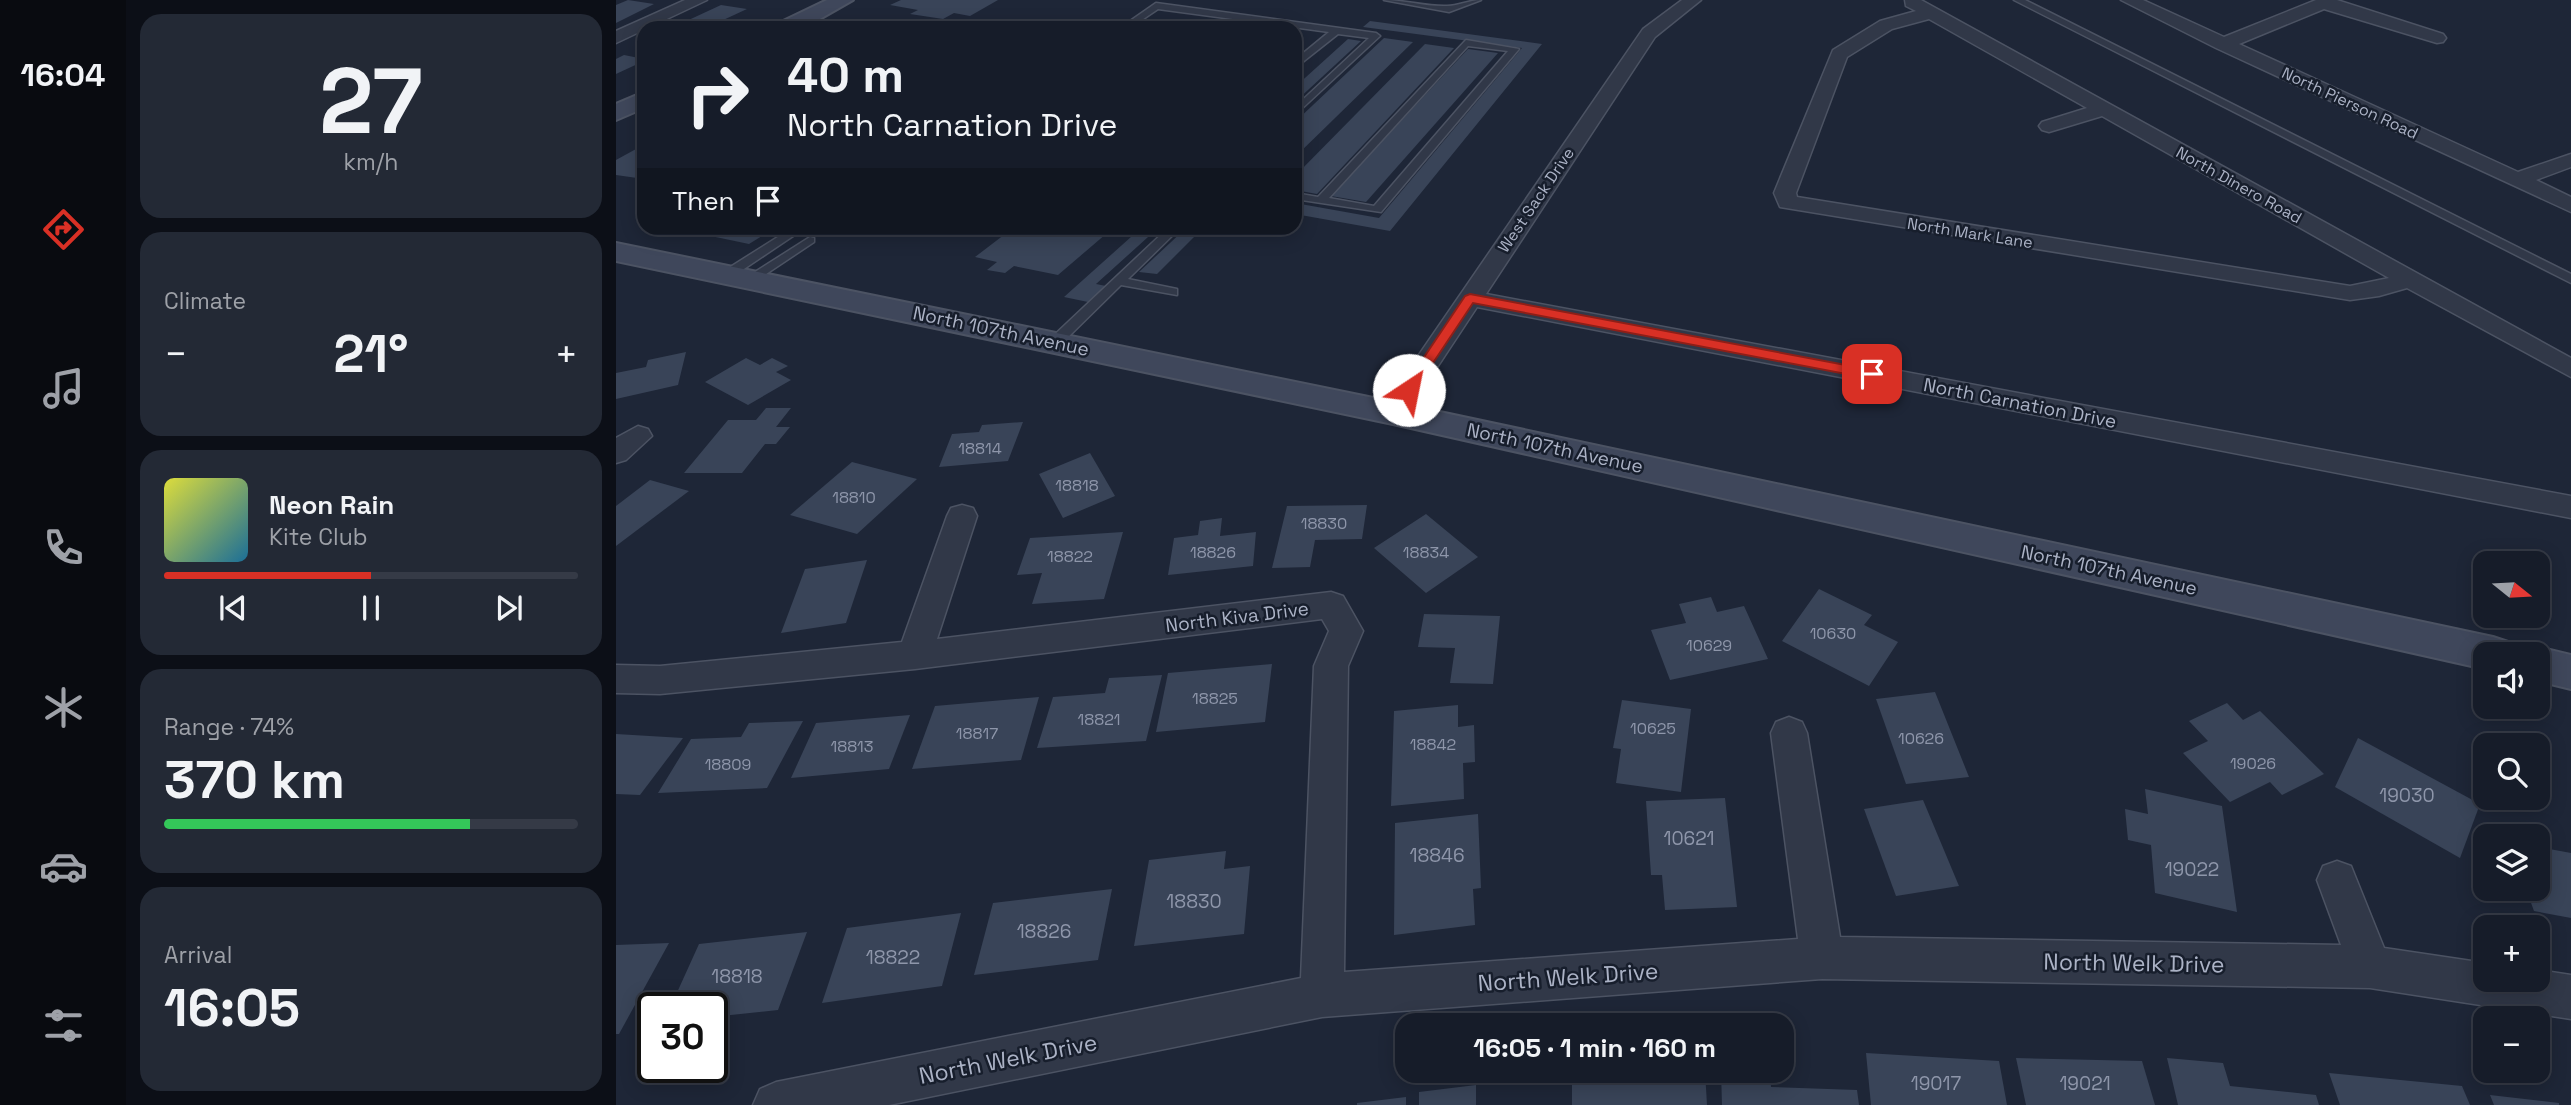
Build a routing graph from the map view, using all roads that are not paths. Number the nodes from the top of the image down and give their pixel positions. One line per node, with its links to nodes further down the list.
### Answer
1 (699, 0): 11 (street)
2 (843, 0): 12 (main road)
3 (1388, 0): 4 (lane)
4 (1477, 0)
5 (1693, 0): 39 (street, West Sack Drive)
6 (1908, 0): 10 (street, North Dinero Road)
7 (2018, 0): 36 (lane)
8 (2129, 0): 20 (street, North Pierson Road)
9 (2327, 2): 19 (street); 20 (street)
10 (1930, 13): 23 (street, North Dinero Road); 35 (street, North Mark Lane)
11 (653, 21)
12 (801, 21)
13 (1134, 21): 14 (lane)
14 (1264, 21)
15 (1302, 26): 17 (lane)
16 (637, 28): 18 (street)
17 (1336, 31): 21 (lane); 22 (lane)
18 (616, 38)
19 (2437, 38)
20 (2222, 44): 26 (street, North Pierson Road)
21 (1302, 59)
22 (1302, 106)
23 (2104, 109): 24 (street); 35 (street, North Dinero Road)
24 (2049, 126)
25 (2571, 160): 26 (street)
26 (2517, 180): 29 (street, North Pierson Road)
27 (1302, 197): 28 (lane)
28 (1321, 200): 28 (lane)
29 (2571, 205)
30 (790, 235): 34 (lane)
31 (1167, 235): 37 (lane)
32 (810, 240): 34 (lane)
33 (616, 252): 34 (main road, North 107th Avenue)
34 (739, 277): 40 (main road, North 107th Avenue)
35 (2408, 279): 41 (street, North Dinero Road)
36 (2571, 279)
37 (1119, 281): 38 (lane); 40 (lane)
38 (1173, 292)
39 (1470, 298): 42 (street, West Sack Drive); 43 (street, North Carnation Drive)
40 (1055, 342): 42 (main road, North 107th Avenue)
41 (2571, 369)
42 (1393, 412): 45 (main road, North 107th Avenue)
43 (2571, 507)
44 (962, 516): 46 (street)
45 (2473, 650)
46 (915, 655): 49 (street, North Kiva Drive); 54 (street, North Kiva Drive)
47 (2550, 667): 48 (main road)
48 (2571, 672)
49 (616, 679)
50 (1788, 733): 52 (street)
51 (2337, 880): 53 (street)
52 (1822, 958): 53 (street, North Welk Drive); 54 (street, North Welk Drive)
53 (2370, 967): 55 (street, North Welk Drive)
54 (1322, 995): 56 (street, North Welk Drive)
55 (2571, 997)
56 (776, 1105)

